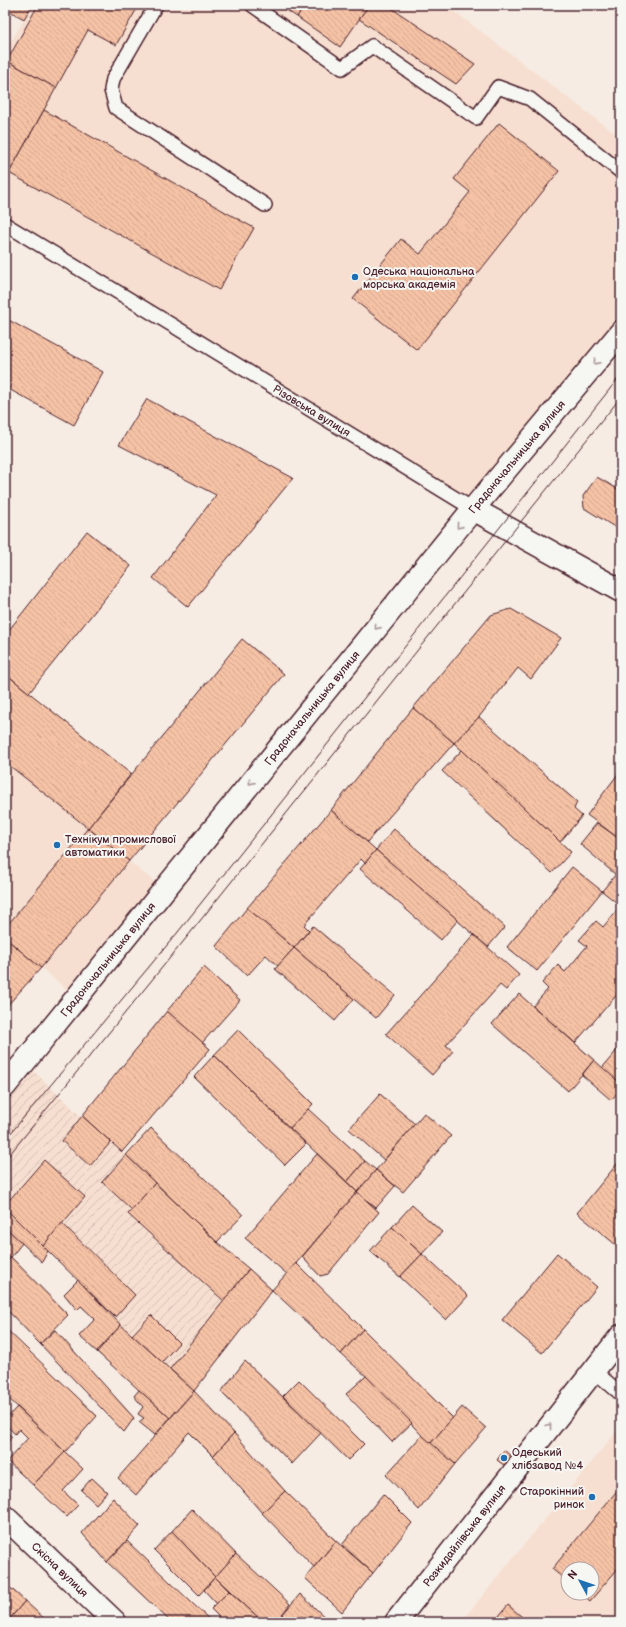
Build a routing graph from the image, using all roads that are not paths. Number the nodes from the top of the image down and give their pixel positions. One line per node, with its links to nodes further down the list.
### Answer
1 (156, 5): 4 (lane)
2 (252, 5): 3 (lane)
3 (621, 172)
4 (265, 205)
5 (5, 224): 7 (lane, Різовська вулиця)
6 (621, 332): 7 (street, Градоначальницька вулиця, one-way to 7)
7 (472, 509): 8 (street, Різовська вулиця); 9 (street, Градоначальницька вулиця, one-way to 9)
8 (621, 591)
9 (5, 1086)
10 (621, 1336): 11 (street, Розкидайлівська вулиця)
11 (593, 1370): 12 (lane); 15 (street, Розкидайлівська вулиця, one-way to 11)
12 (621, 1394)
13 (5, 1517): 14 (street, Cкісна вулиця)
14 (115, 1622)
15 (396, 1622)

